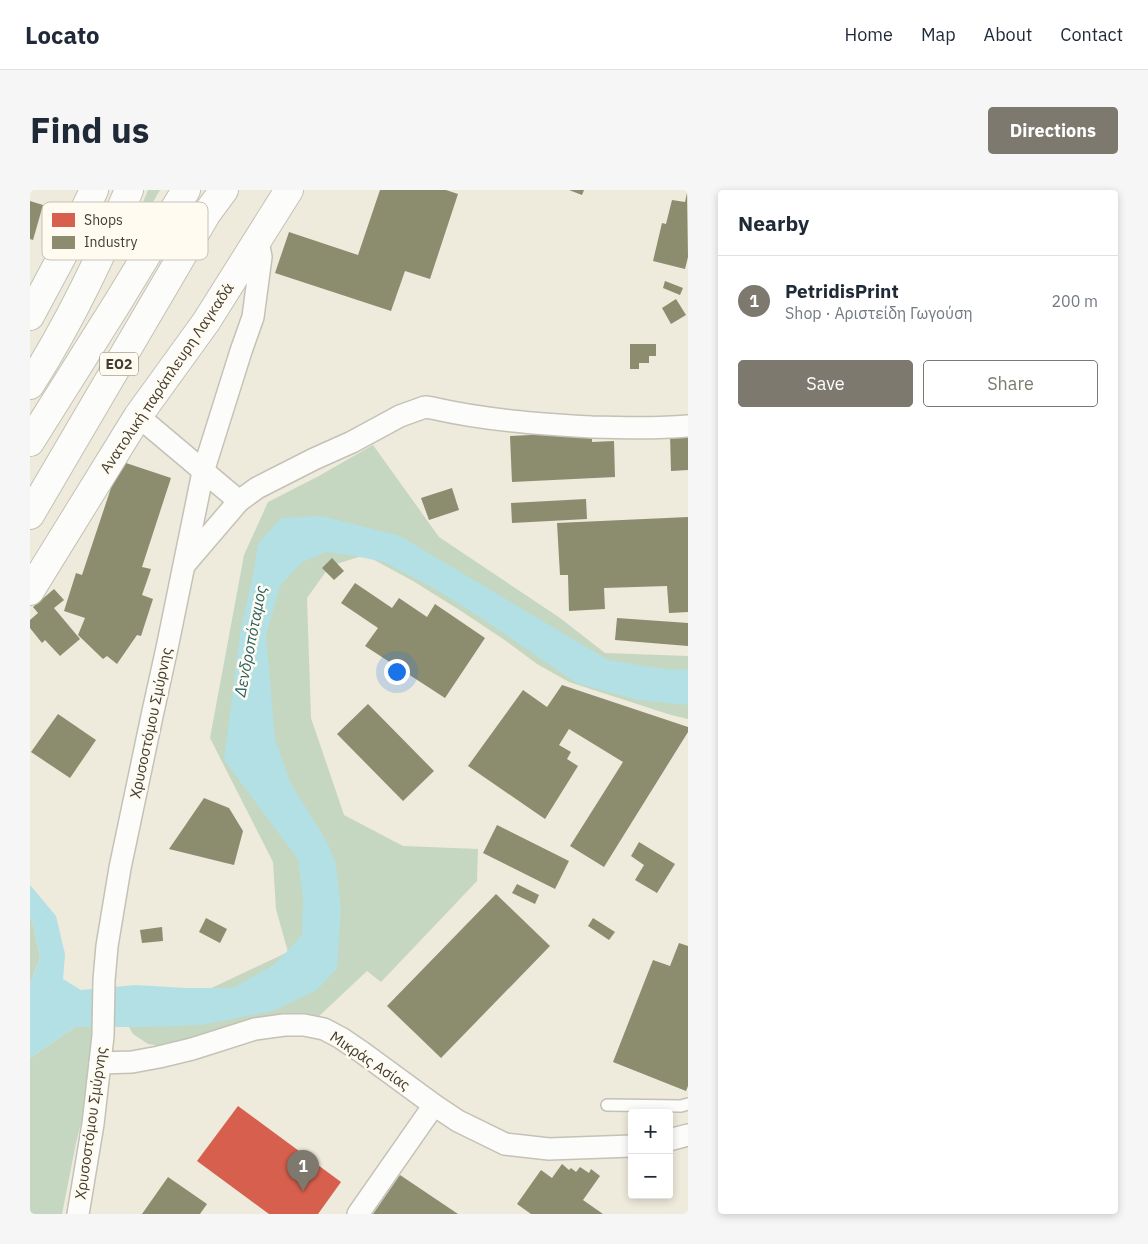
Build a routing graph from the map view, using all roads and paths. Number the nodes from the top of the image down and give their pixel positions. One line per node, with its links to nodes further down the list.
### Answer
1 (94, 190): 6 (main road)
2 (129, 190): 7 (main road)
3 (186, 190): 8 (main road, ΕΟ2)
4 (224, 190): 9 (main road, ΕΟ2)
5 (289, 190): 10 (main road, Ανατολική παράπλευρη Λαγκαδά)
6 (88, 202)
7 (124, 202)
8 (179, 202)
9 (208, 212)
10 (258, 241): 17 (main road, Ανατολική παράπλευρη Λαγκαδά); 20 (street, Χρυσοστόμου Σμύρνης)
11 (60, 260): 15 (main road)
12 (97, 260): 16 (main road)
13 (144, 260): 19 (main road, ΕΟ2)
14 (179, 260): 22 (main road, ΕΟ2)
15 (30, 316)
16 (30, 385)
17 (138, 416): 20 (street); 24 (main road, Ανατολική παράπλευρη Λαγκαδά)
18 (688, 426): 21 (street)
19 (30, 442)
20 (203, 472): 21 (street); 23 (street, Χρυσοστόμου Σμύρνης)
21 (239, 501): 23 (street)
22 (30, 515)
23 (184, 565): 25 (street, Χρυσοστόμου Σμύρνης)
24 (30, 591)
25 (100, 1062): 27 (street, Μικράς Ασίας); 32 (street, Χρυσοστόμου Σμύρνης)
26 (688, 1104): 28 (lane)
27 (434, 1105): 31 (street, Μικράς Ασίας); 33 (street)
28 (607, 1106)
29 (688, 1135): 30 (street)
30 (673, 1139)
31 (628, 1146)
32 (78, 1214)
33 (358, 1214)

